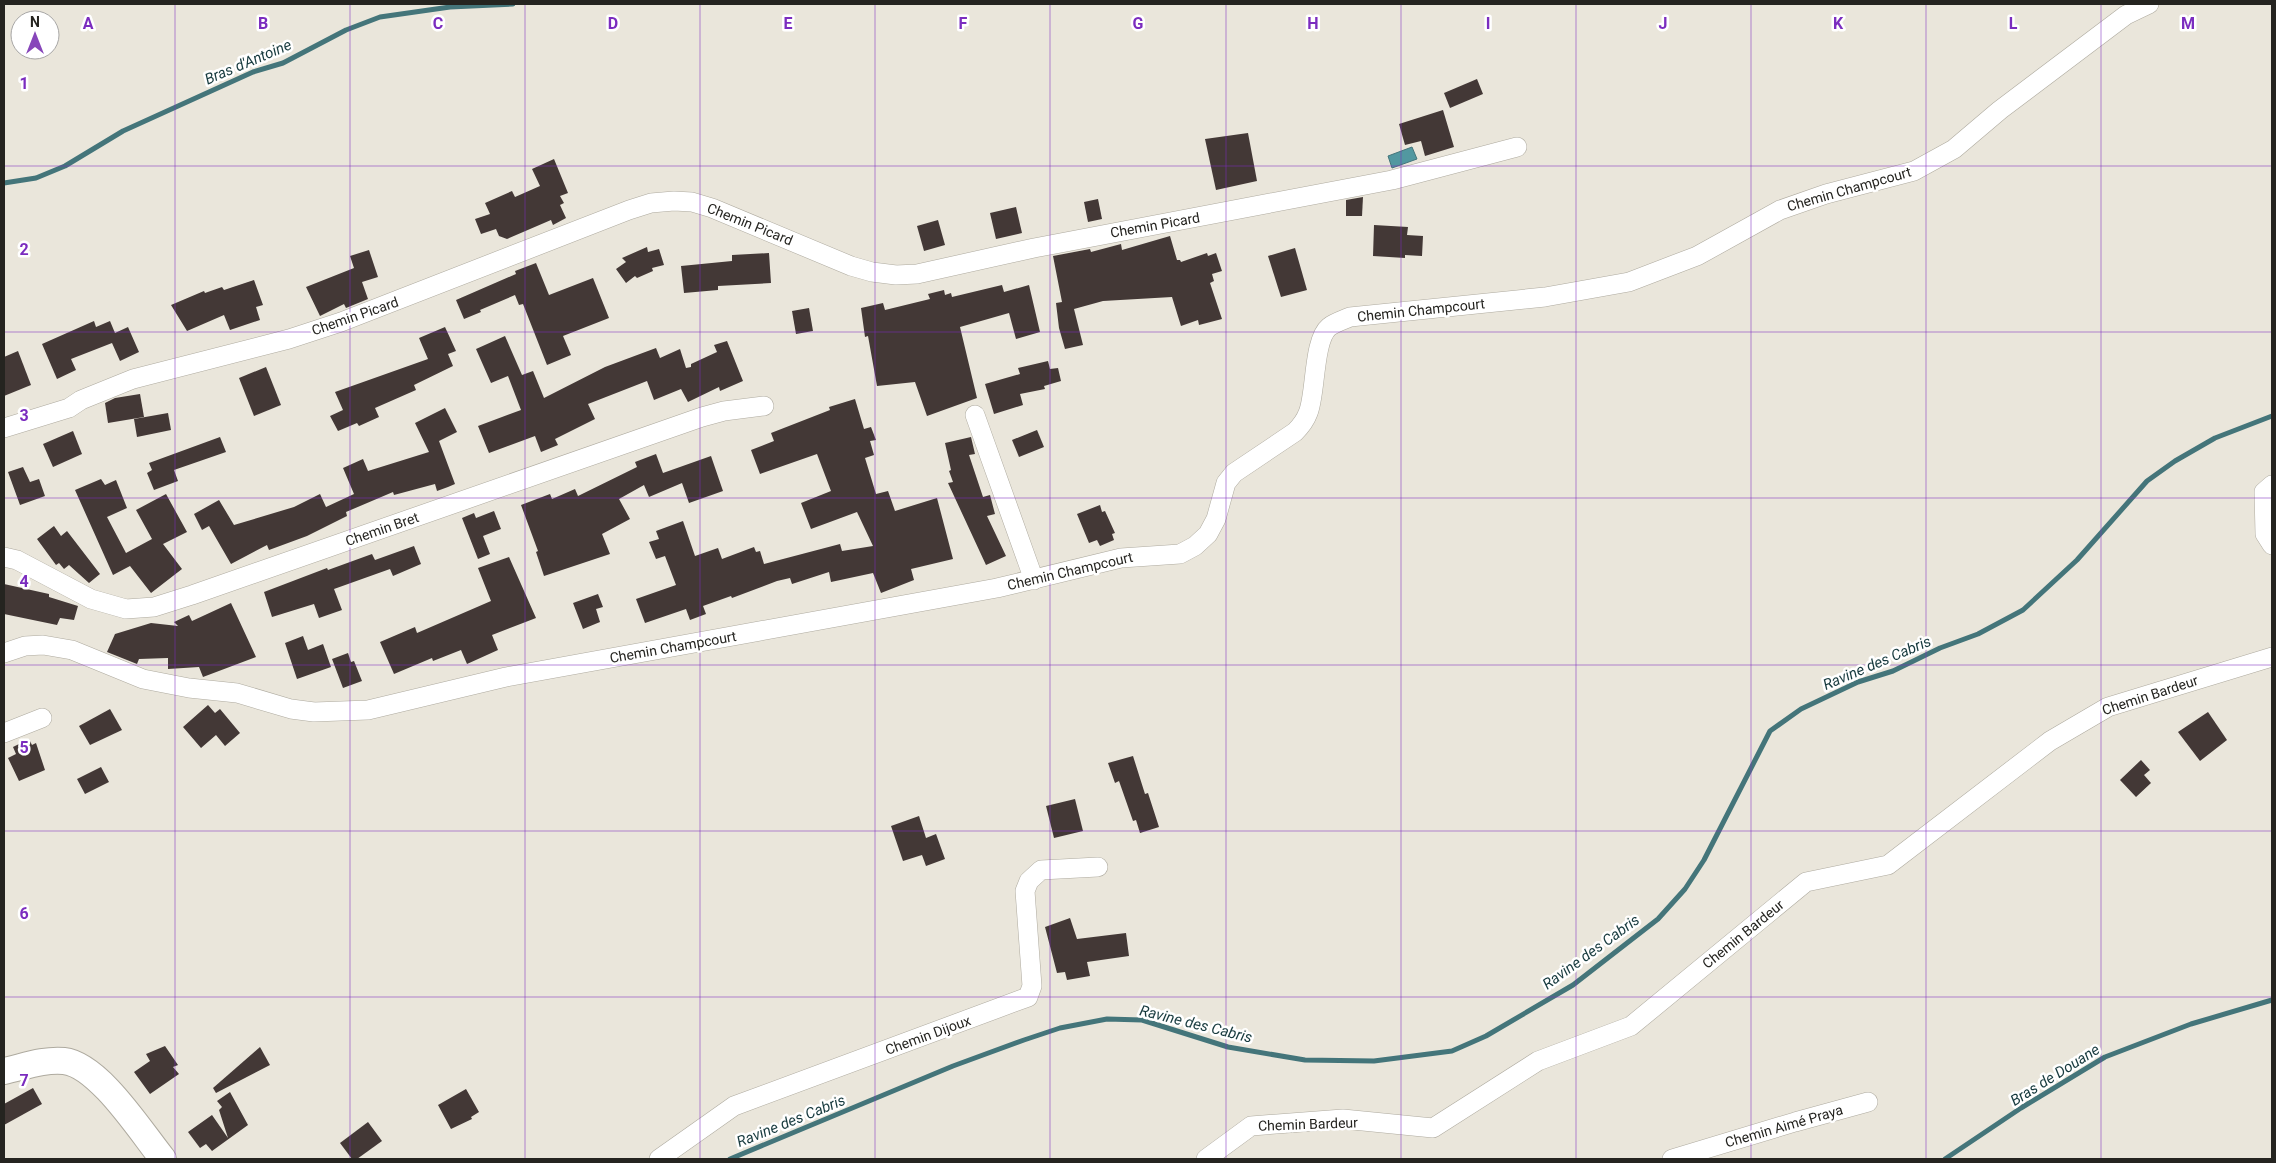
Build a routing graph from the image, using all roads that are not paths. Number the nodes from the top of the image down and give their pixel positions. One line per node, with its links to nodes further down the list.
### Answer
1 (2149, 4): 9 (street, Chemin Champcourt)
2 (1516, 147): 5 (street, Chemin Picard)
3 (764, 406): 8 (street, Chemin Bret)
4 (975, 415): 9 (street)
5 (4, 428)
6 (2272, 485): 7 (street)
7 (2272, 545)
8 (4, 558)
9 (1034, 580): 10 (street, Chemin Champcourt)
10 (4, 653)
11 (2272, 657): 19 (street, Chemin Bardeur)
12 (42, 718): 13 (street)
13 (4, 733)
14 (1098, 867): 18 (street, Chemin Dijoux)
15 (4, 1071): 17 (main road)
16 (1868, 1102): 20 (street, Chemin Aimé Praya)
17 (163, 1159)
18 (659, 1159)
19 (1206, 1159)
20 (1672, 1159)

